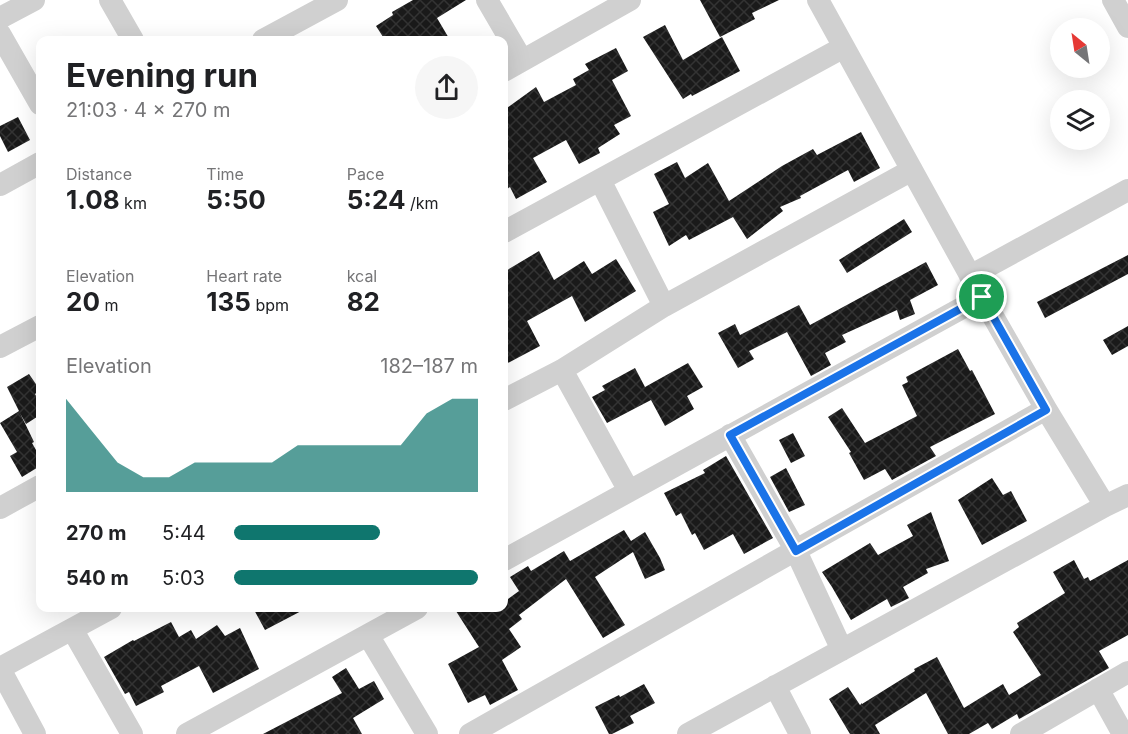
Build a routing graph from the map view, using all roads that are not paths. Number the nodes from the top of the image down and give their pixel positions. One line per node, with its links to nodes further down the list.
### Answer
1 (110, 0): 11 (street)
2 (487, 0): 13 (street)
3 (630, 0): 15 (street)
4 (818, 0): 14 (street)
5 (1113, 0): 9 (street)
6 (29, 1): 8 (street)
7 (331, 1): 12 (street)
8 (0, 18)
9 (1128, 27)
10 (0, 34): 16 (street)
11 (131, 36)
12 (270, 36)
13 (501, 36)
14 (844, 47): 18 (street); 19 (street)
15 (513, 65)
16 (36, 97)
17 (36, 165): 20 (street)
18 (912, 170): 23 (street); 25 (street)
19 (600, 180): 22 (street); 25 (street)
20 (0, 185)
21 (1128, 190): 23 (street)
22 (508, 230)
23 (970, 276): 24 (street)
24 (982, 297): 30 (street); 31 (street)
25 (664, 306): 28 (street)
26 (36, 328): 27 (street)
27 (0, 347)
28 (562, 370): 29 (street); 33 (street)
29 (508, 398)
30 (1046, 410): 34 (street); 36 (street)
31 (730, 435): 33 (street); 36 (street)
32 (36, 488): 35 (street)
33 (629, 491): 37 (street)
34 (1121, 501): 42 (street)
35 (0, 508)
36 (796, 551): 42 (street); 51 (street)
37 (508, 558)
38 (104, 612): 40 (street)
39 (410, 612): 41 (street)
40 (72, 629): 43 (street); 48 (street)
41 (368, 635): 49 (street); 50 (street)
42 (842, 650): 45 (street)
43 (0, 669): 47 (street)
44 (1128, 672): 46 (street)
45 (775, 686): 52 (street); 53 (street)
46 (1098, 689): 54 (street); 55 (street)
47 (35, 734)
48 (132, 734)
49 (187, 734)
50 (427, 734)
51 (470, 734)
52 (688, 734)
53 (800, 734)
54 (1021, 734)
55 (1123, 734)

